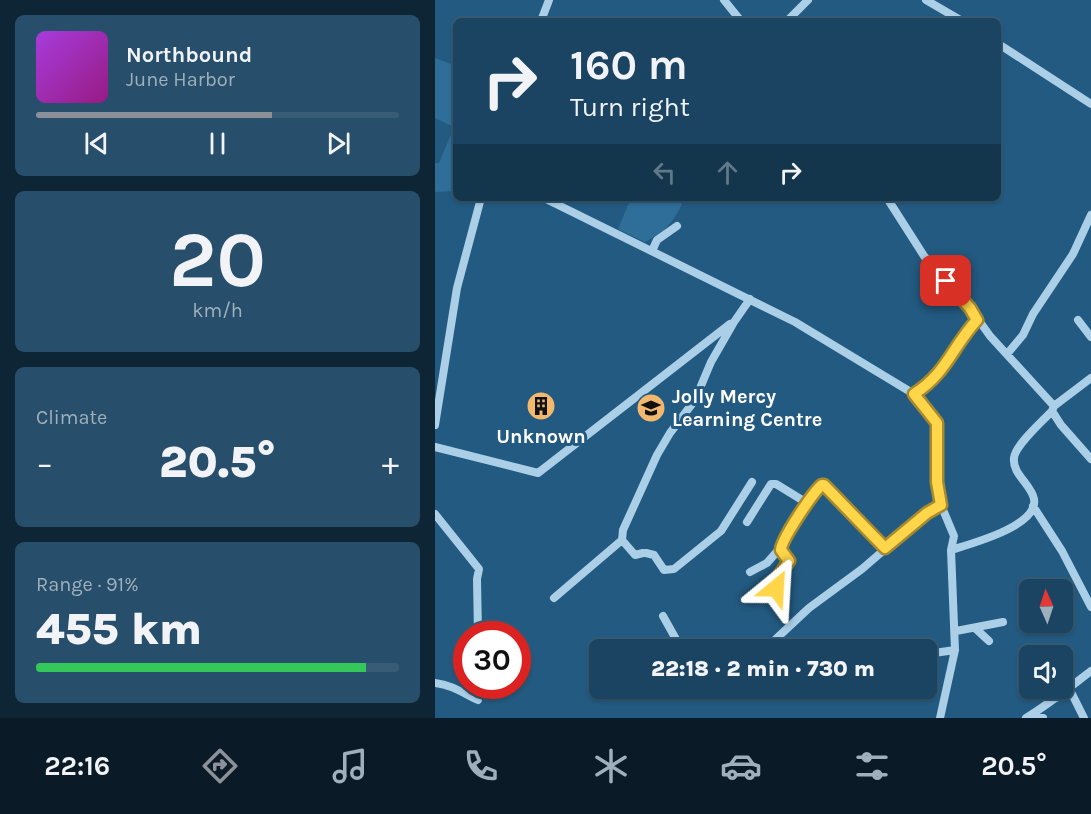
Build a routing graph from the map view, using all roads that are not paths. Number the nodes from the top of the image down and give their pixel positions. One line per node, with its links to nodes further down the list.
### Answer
1 (549, 0): 5 (street)
2 (724, 0): 6 (street)
3 (808, 0): 7 (street)
4 (926, 0): 8 (street)
5 (542, 18)
6 (739, 18)
7 (790, 18)
8 (956, 18)
9 (1001, 46): 10 (street)
10 (1091, 104)
11 (480, 201): 27 (street)
12 (550, 201): 17 (street)
13 (889, 201): 19 (street)
14 (1091, 215): 16 (street)
15 (677, 226): 17 (street)
16 (1088, 227): 23 (street)
17 (652, 251): 18 (street)
18 (750, 299): 21 (street); 25 (street)
19 (977, 320): 23 (street); 25 (street)
20 (1078, 320): 22 (street)
21 (734, 321): 28 (street); 36 (street)
22 (1091, 337)
23 (1007, 354): 26 (street)
24 (1091, 378): 26 (street)
25 (914, 394): 32 (street)
26 (1053, 408): 29 (street); 33 (street)
27 (435, 425)
28 (435, 447)
29 (1091, 459)
30 (751, 482): 36 (street)
31 (807, 503): 35 (street); 37 (street); 38 (street)
32 (941, 505): 38 (street); 39 (street)
33 (1033, 506): 39 (street); 43 (street)
34 (435, 514): 45 (street)
35 (747, 522)
36 (622, 540): 42 (street)
37 (781, 547): 40 (street); 41 (street)
38 (885, 548): 50 (street)
39 (951, 550): 48 (street)
40 (750, 572)
41 (775, 594)
42 (554, 598)
43 (1091, 608)
44 (663, 616): 49 (street)
45 (478, 621)
46 (1003, 622): 47 (street)
47 (975, 628): 48 (street); 51 (street)
48 (956, 631): 52 (street)
49 (676, 639)
50 (776, 639)
51 (989, 641)
52 (955, 650): 53 (street); 61 (street)
53 (937, 653)
54 (1091, 671): 56 (street)
55 (435, 683): 57 (street)
56 (1073, 683)
57 (453, 687)
58 (1073, 695): 63 (street)
59 (1054, 699): 60 (street)
60 (1028, 716): 62 (street)
61 (942, 717)
62 (1043, 718)
63 (1085, 718)

